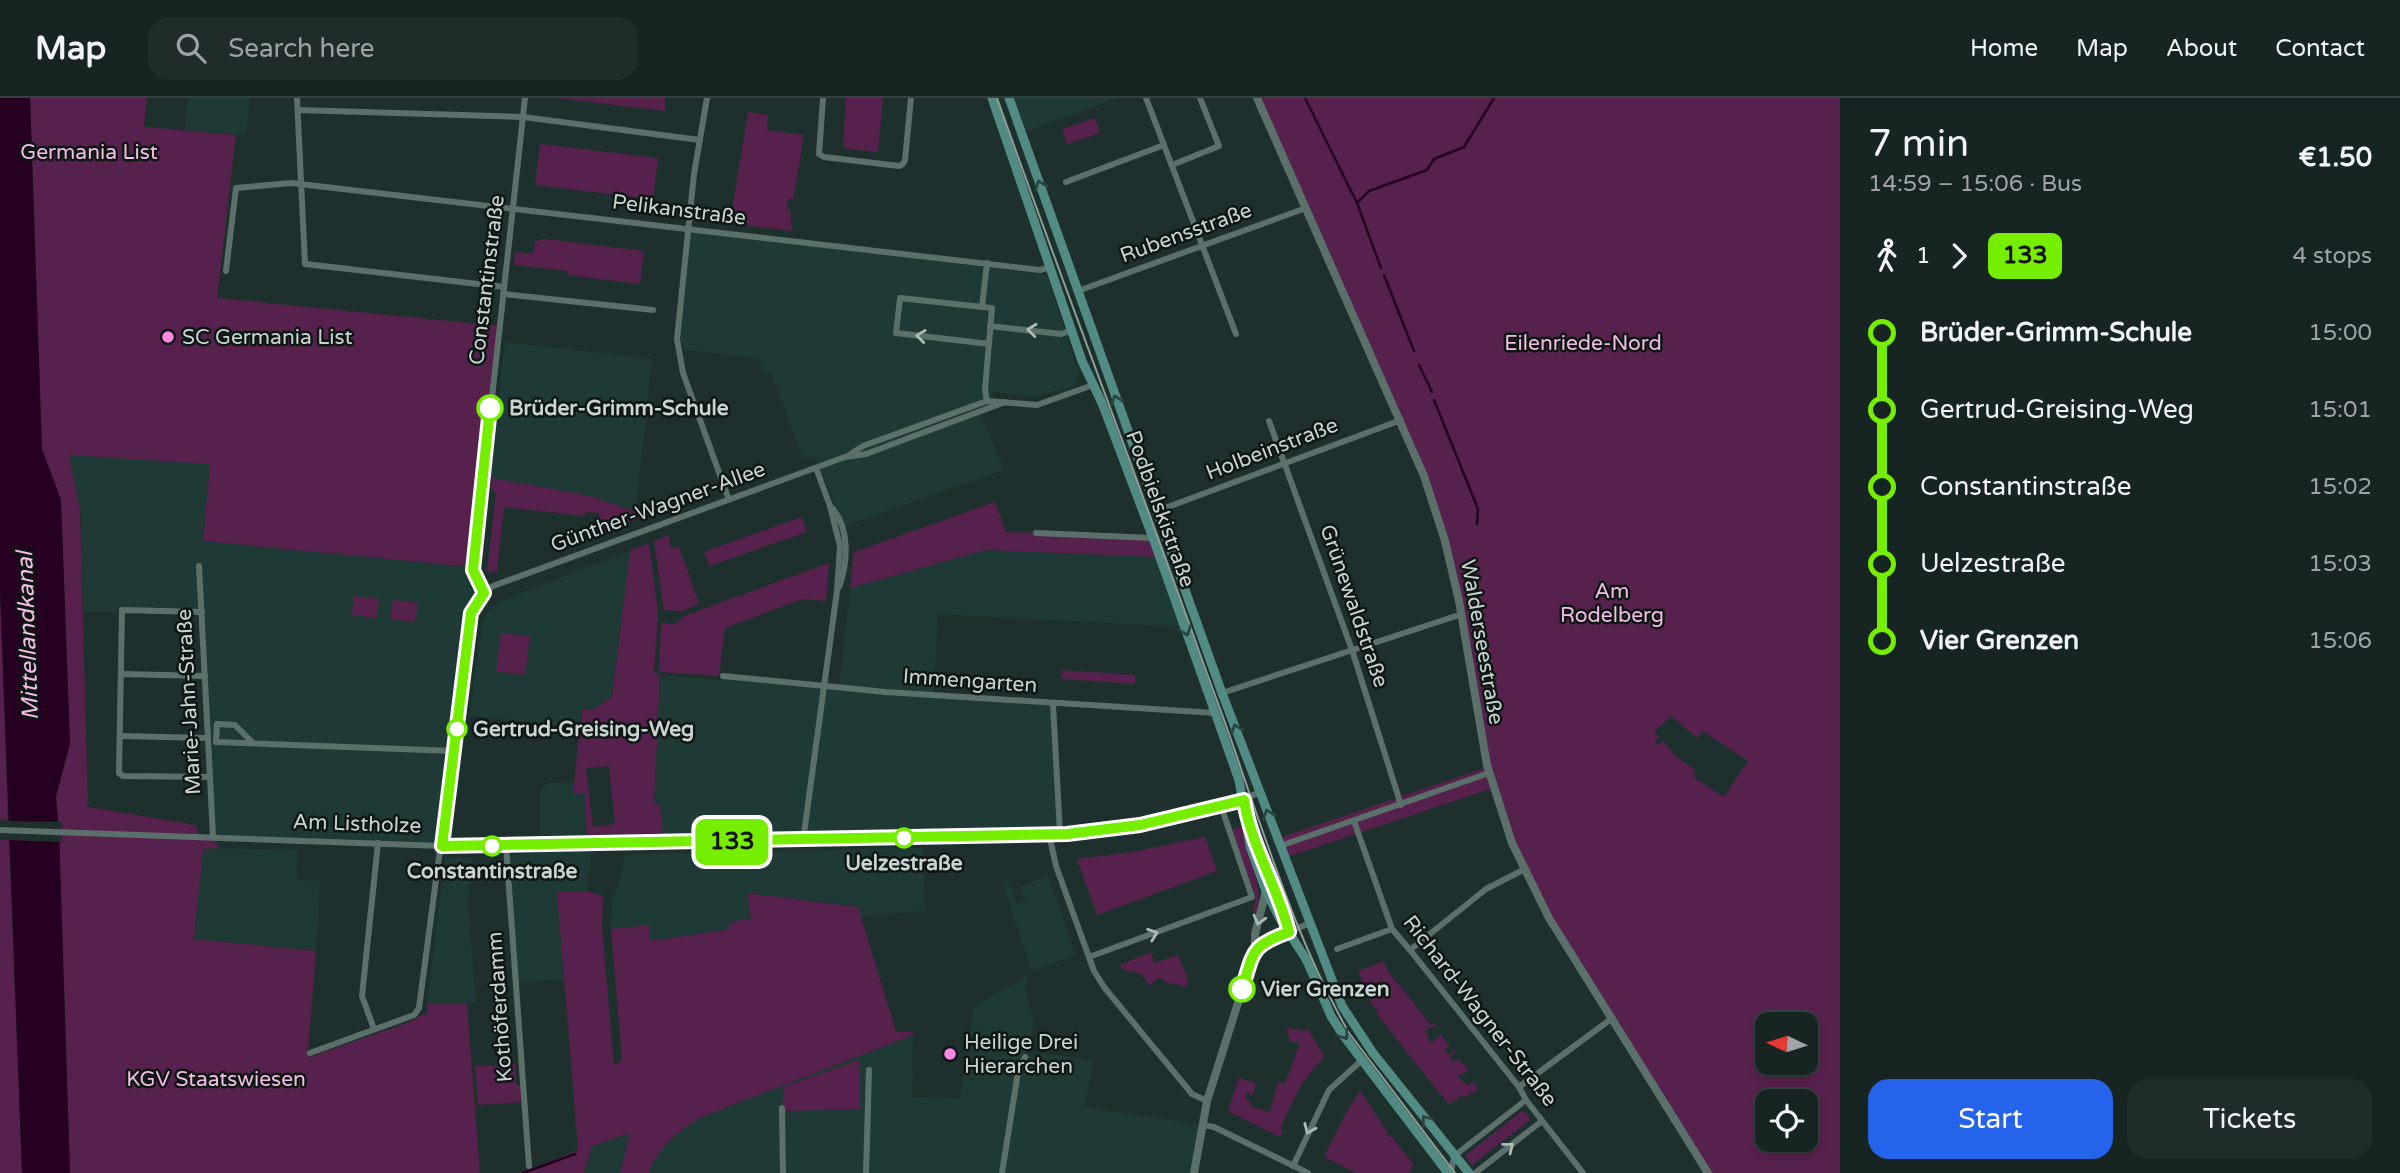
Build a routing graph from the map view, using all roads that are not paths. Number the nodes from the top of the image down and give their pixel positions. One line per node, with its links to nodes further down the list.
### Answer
1 (298, 98): 11 (street)
2 (525, 98): 12 (street, Constantinstraße)
3 (707, 98): 13 (street)
4 (823, 98): 5 (street)
5 (911, 98)
6 (992, 98): 26 (main road, Podbielskistraße)
7 (1009, 98): 24 (main road, Podbielskistraße, one-way to 7)
8 (1146, 98): 14 (street)
9 (1200, 98): 15 (street)
10 (1257, 98): 21 (street, Walderseestraße)
11 (298, 110): 12 (street); 19 (street)
12 (523, 117): 13 (street); 20 (street, Constantinstraße)
13 (700, 140): 22 (street)
14 (1164, 145): 17 (street); 18 (street)
15 (1219, 146): 16 (street); 17 (street)
16 (1223, 155)
17 (1172, 164): 23 (street)
18 (1066, 182)
19 (302, 184): 20 (street, Pelikanstraße); 27 (street, Pelikanstraße); 28 (street)
20 (513, 208): 22 (street, Pelikanstraße); 28 (street, Constantinstraße)
21 (1306, 208): 23 (street, Rubensstraße); 40 (street, Walderseestraße)
22 (688, 229): 25 (street, Pelikanstraße); 45 (street)
23 (1203, 245): 29 (street, Rubensstraße); 34 (street)
24 (1068, 262): 26 (main road); 29 (main road, Podbielskistraße)
25 (987, 263): 26 (street, Pelikanstraße); 30 (street)
26 (1051, 267): 33 (main road, Podbielskistraße)
27 (226, 271)
28 (503, 291): 31 (street); 50 (street, Constantinstraße)
29 (1078, 291): 36 (main road, Podbielskistraße)
30 (982, 307): 32 (street); 35 (street, one-way to 30)
31 (653, 310)
32 (990, 326): 33 (street, one-way to 32); 35 (street)
33 (1072, 330): 37 (main road, Podbielskistraße)
34 (1236, 334)
35 (989, 344): 38 (street)
36 (1108, 379): 37 (main road); 46 (main road, Podbielskistraße, one-way to 36)
37 (1093, 385): 39 (street, Günther-Wagner-Allee); 48 (main road, Podbielskistraße)
38 (987, 401): 39 (street, Günther-Wagner-Allee); 42 (street, Günther-Wagner-Allee)
39 (1005, 402): 42 (street, Günther-Wagner-Allee)
40 (1401, 420): 43 (street, Holbeinstraße); 52 (street, Walderseestraße)
41 (1269, 421): 43 (street, Grünewaldstraße)
42 (845, 457): 44 (street, Günther-Wagner-Allee)
43 (1285, 463): 46 (street, Holbeinstraße); 53 (street, Grünewaldstraße)
44 (816, 468): 45 (street, Günther-Wagner-Allee); 57 (street)
45 (729, 500): 50 (street, Günther-Wagner-Allee)
46 (1157, 511): 58 (main road, Podbielskistraße)
47 (1036, 533): 48 (street)
48 (1153, 538): 60 (main road, Podbielskistraße, one-way to 60)
49 (199, 566): 51 (street, Marie-Jahn-Straße)
50 (484, 593): 64 (street)
51 (202, 612): 54 (street); 55 (street, Marie-Jahn-Straße)
52 (1462, 614): 53 (street); 65 (street, Walderseestraße)
53 (1352, 650): 58 (street); 69 (street, Grünewaldstraße)
54 (121, 674): 55 (street); 61 (street)
55 (205, 676): 62 (street, Marie-Jahn-Straße)
56 (723, 676): 57 (street, Immengarten)
57 (824, 687): 59 (street, Immengarten); 76 (street)
58 (1222, 692): 67 (main road, Podbielskistraße, one-way to 58)
59 (1054, 704): 60 (street, Immengarten); 73 (street)
60 (1215, 713): 68 (main road, Podbielskistraße)
61 (120, 736): 62 (street); 66 (street)
62 (208, 738): 66 (street, Marie-Jahn-Straße)
63 (253, 743): 63 (street); 64 (street)
64 (454, 751): 78 (street)
65 (1489, 773): 69 (street); 81 (street, Walderseestraße)
66 (210, 777): 75 (street, Marie-Jahn-Straße)
67 (1260, 792): 68 (street, Am Listholze); 80 (main road, Podbielskistraße, one-way to 67)
68 (1244, 800): 70 (street, Am Listholze); 82 (main road, Podbielskistraße)
69 (1401, 805): 71 (street)
70 (1221, 806): 73 (street, Am Listholze); 89 (street, one-way to 70)
71 (1354, 821): 80 (street); 84 (street, Richard-Wagner-Straße)
72 (0, 830): 75 (street, Am Listholze)
73 (1060, 834): 74 (street, Am Listholze)
74 (1049, 835): 76 (street, Am Listholze); 89 (street)
75 (213, 836): 77 (street, Am Listholze)
76 (803, 841): 79 (street, Am Listholze)
77 (378, 843): 78 (street, Am Listholze); 91 (street)
78 (442, 846): 79 (street, Am Listholze); 91 (street)
79 (506, 846): 103 (street, Kothöferdamm)
80 (1279, 846): 83 (main road, Podbielskistraße)
81 (1524, 870): 88 (street); 90 (street, Walderseestraße)
82 (1266, 891): 85 (main road, Podbielskistraße); 86 (street, one-way to 86)
83 (1310, 923): 85 (street); 102 (main road, Podbielskistraße, one-way to 83)
84 (1392, 929): 87 (street); 88 (street, Richard-Wagner-Straße)
85 (1289, 932): 86 (street); 94 (main road, Podbielskistraße, one-way to 94)
86 (1255, 949): 98 (street)
87 (1337, 949)
88 (1410, 950): 96 (street, Richard-Wagner-Straße)
89 (1089, 957): 98 (street)
90 (1611, 1019): 96 (street); 105 (street, Walderseestraße)
91 (374, 1029): 92 (street)
92 (310, 1053)
93 (1026, 1057): 108 (street)
94 (1362, 1059): 104 (street, one-way to 104); 111 (main road, Podbielskistraße)
95 (869, 1070): 107 (street)
96 (1519, 1087): 97 (street, Richard-Wagner-Straße)
97 (1526, 1100): 100 (street, Richard-Wagner-Straße); 102 (street)
98 (1207, 1101): 101 (street)
99 (782, 1108): 106 (street)
100 (1542, 1121): 113 (street, one-way to 100); 114 (street, Richard-Wagner-Straße)
101 (1203, 1125): 104 (street); 109 (street)
102 (1454, 1156): 111 (street); 112 (main road, Podbielskistraße)
103 (529, 1166)
104 (1293, 1166): 110 (street)
105 (1706, 1170): 115 (street)
106 (783, 1173)
107 (866, 1173)
108 (1002, 1173)
109 (1194, 1173)
110 (1308, 1173)
111 (1450, 1173)
112 (1469, 1173)
113 (1475, 1173)
114 (1583, 1173)
115 (1696, 1173)

